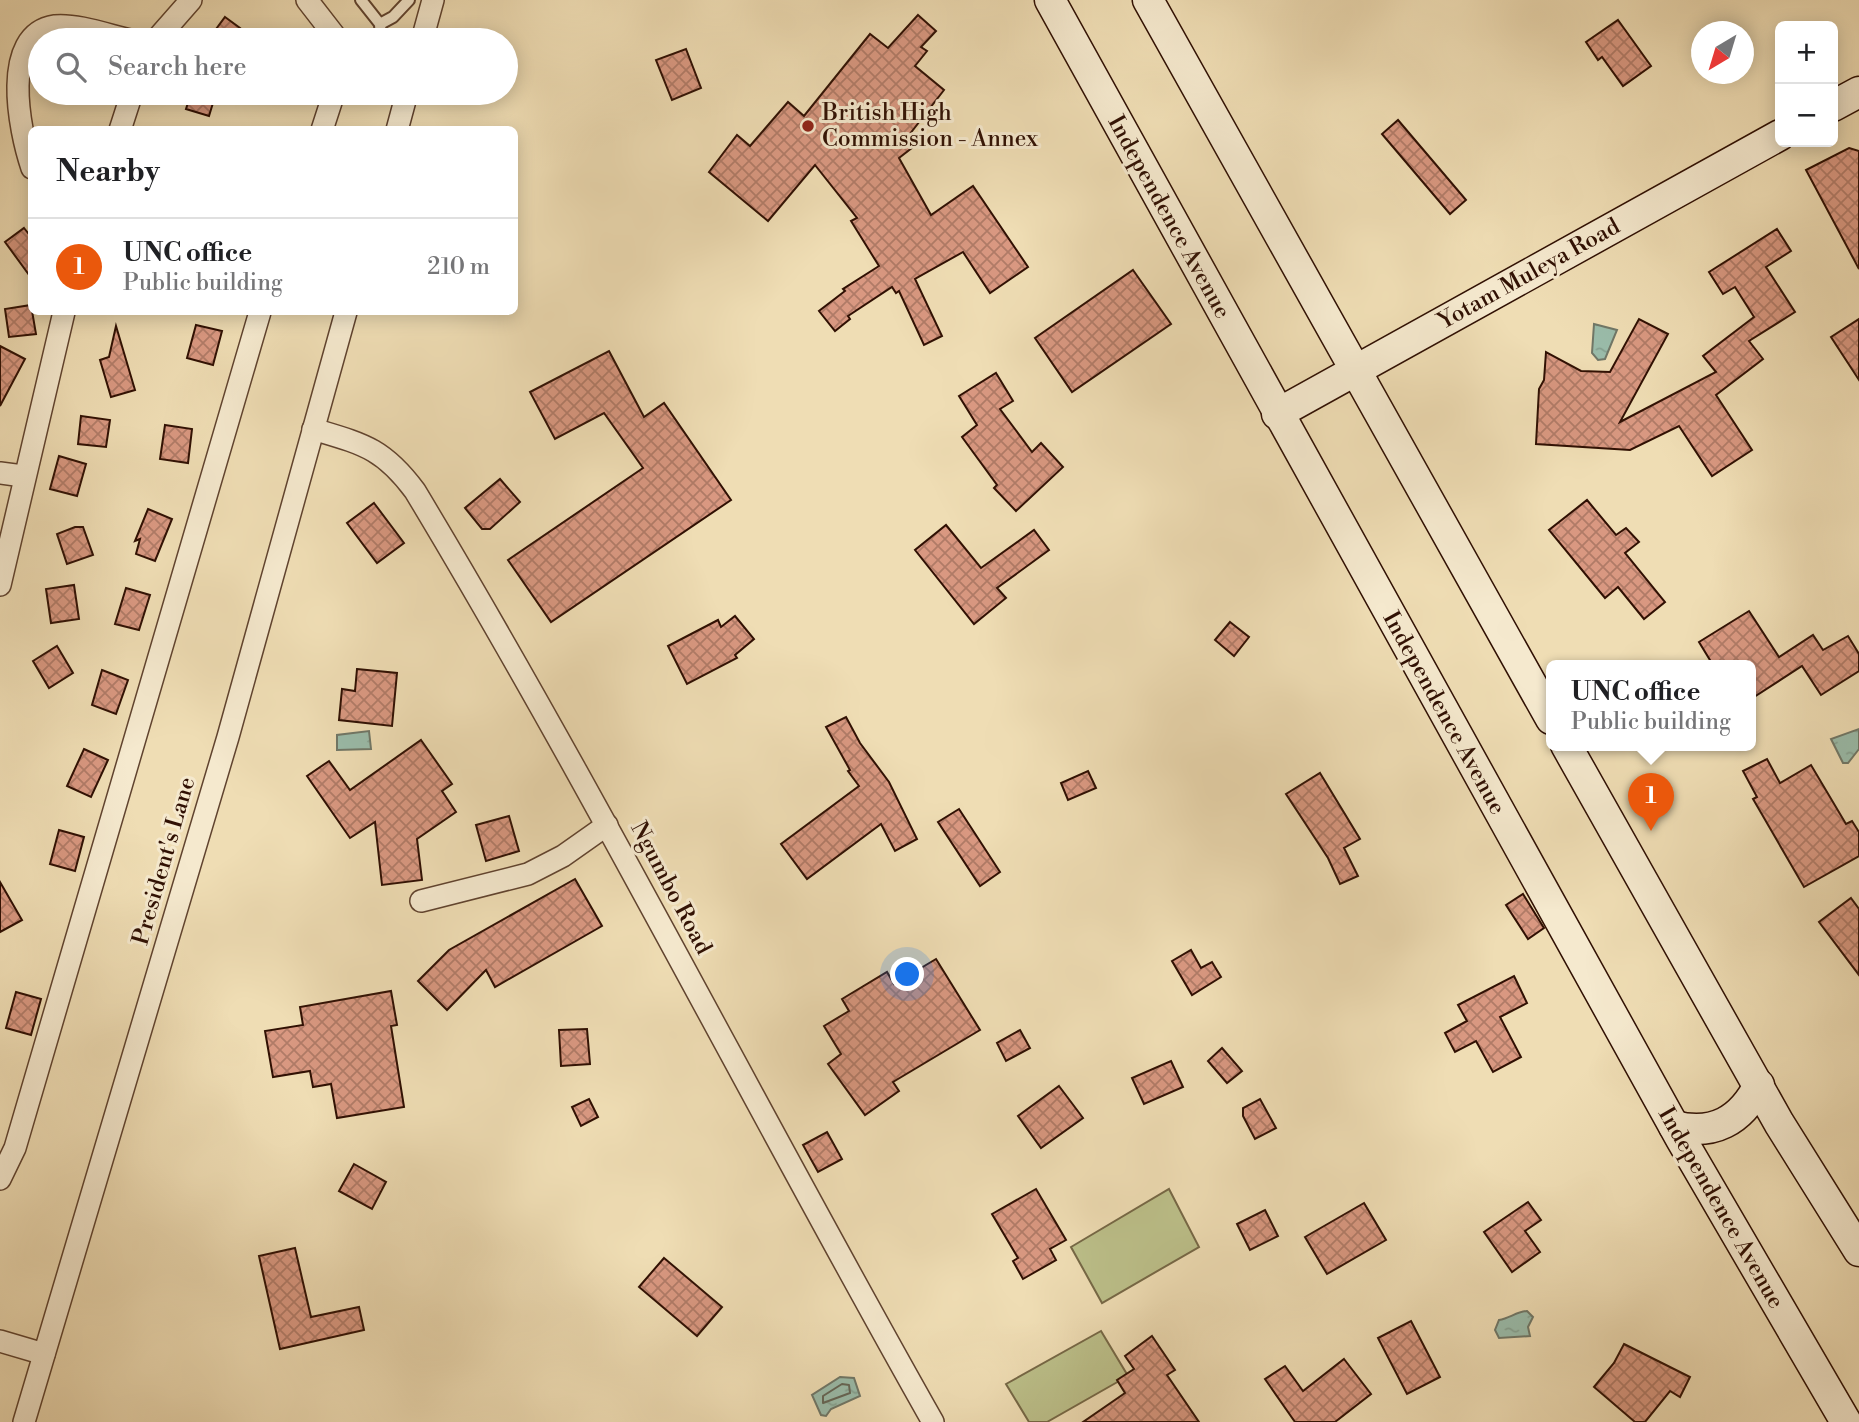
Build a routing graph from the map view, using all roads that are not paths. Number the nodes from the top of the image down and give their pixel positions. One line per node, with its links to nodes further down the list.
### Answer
1 (191, 0): 11 (street)
2 (307, 0): 12 (street)
3 (361, 0): 8 (lane)
4 (409, 0): 8 (lane)
5 (433, 0): 14 (street)
6 (1050, 0): 30 (main road, Independence Avenue)
7 (1148, 0): 29 (main road)
8 (380, 24): 13 (lane)
9 (49, 28): 10 (street)
10 (67, 28)
11 (166, 28)
12 (329, 28)
13 (380, 28)
14 (425, 28)
15 (28, 42): 25 (street)
16 (1859, 92): 17 (main road)
17 (1838, 104)
18 (128, 105): 21 (street)
19 (330, 105): 22 (street)
20 (404, 105): 23 (street)
21 (121, 126)
22 (323, 126)
23 (398, 126)
24 (1775, 138): 29 (main road, Yotam Muleya Road)
25 (28, 155)
26 (63, 315): 33 (street)
27 (259, 315): 43 (street)
28 (345, 315): 31 (street, President's Lane)
29 (1354, 373): 30 (main road, Yotam Muleya Road); 35 (main road)
30 (1277, 414): 41 (main road, Independence Avenue)
31 (313, 429): 37 (street, Ngumbo Road); 46 (street, President's Lane)
32 (0, 474): 33 (street)
33 (23, 476): 34 (street)
34 (0, 584)
35 (1546, 710)
36 (1569, 751): 39 (main road)
37 (607, 824): 38 (street); 48 (street, Ngumbo Road)
38 (421, 901)
39 (1759, 1085): 40 (main road); 41 (main road)
40 (1779, 1123): 42 (main road); 44 (main road)
41 (1674, 1126): 42 (main road, Independence Avenue)
42 (1695, 1164): 49 (main road, Independence Avenue)
43 (0, 1179)
44 (1859, 1251)
45 (0, 1341): 46 (street)
46 (44, 1354): 47 (street, President's Lane)
47 (24, 1422)
48 (933, 1422)
49 (1846, 1422)

